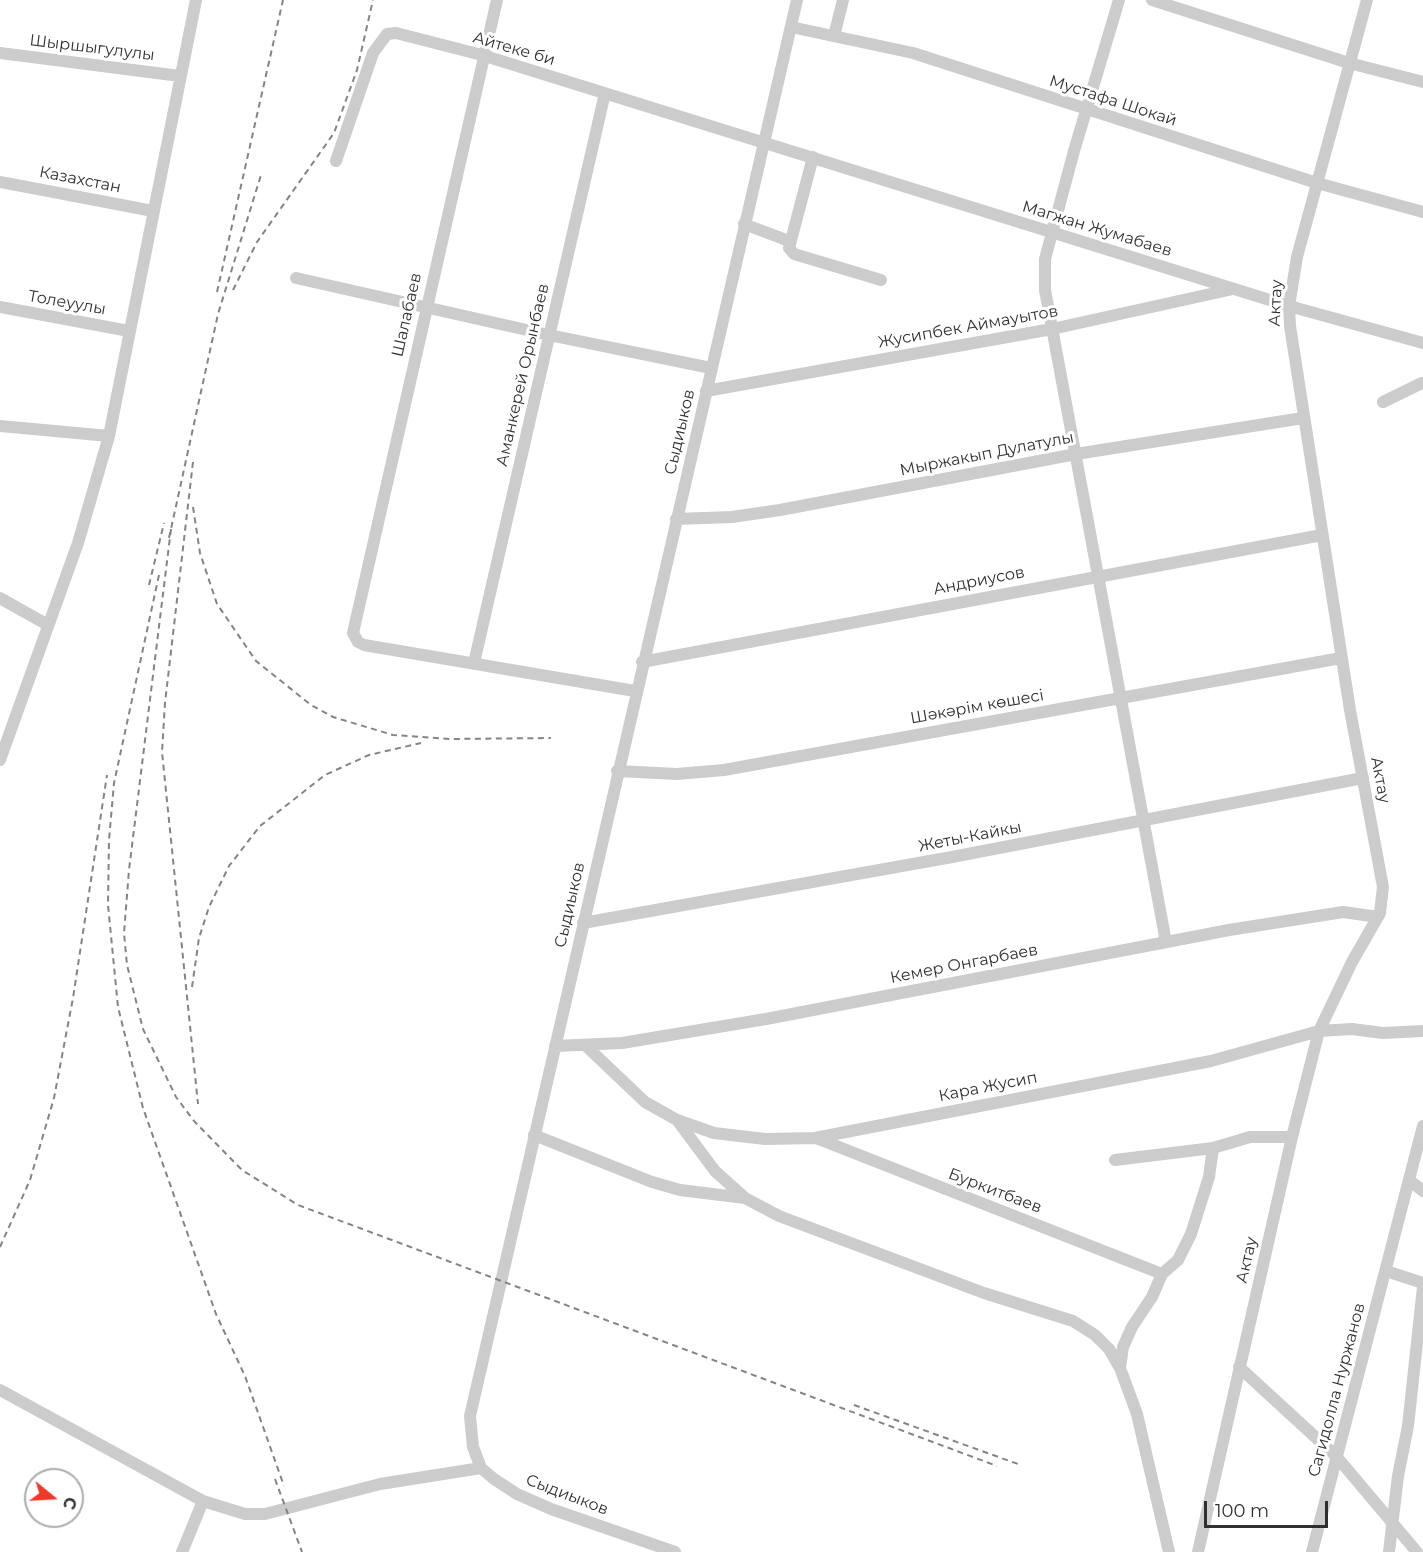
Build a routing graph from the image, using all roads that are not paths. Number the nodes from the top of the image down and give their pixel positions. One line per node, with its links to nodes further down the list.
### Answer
1 (196, 0): 13 (street)
2 (497, 0): 11 (street, Шалабаев)
3 (797, 0): 8 (street, Сыдиыков)
4 (843, 0): 9 (street)
5 (1119, 0): 16 (street)
6 (1152, 0): 12 (street)
7 (1367, 0): 12 (street, Актау)
8 (791, 27): 9 (street, Мустафа Шокай); 17 (street, Сыдиыков)
9 (834, 36): 16 (street, Мустафа Шокай)
10 (0, 53): 13 (street, Шыршыгулулы)
11 (482, 55): 15 (street, Айтеке би); 19 (street, Айтеке би); 32 (street, Шалабаев)
12 (1349, 63): 14 (street); 21 (street, Актау)
13 (180, 76): 22 (street)
14 (1423, 82)
15 (605, 93): 17 (street, Айтеке би); 35 (street, Аманкерей Орынбаев)
16 (1086, 110): 21 (street, Мустафа Шокай); 25 (street)
17 (762, 141): 18 (street, Магжан Жумабаев); 24 (street, Сыдиыков)
18 (813, 158): 25 (street, Магжан Жумабаев); 26 (street)
19 (336, 161)
20 (0, 182): 22 (street, Казахстан)
21 (1317, 183): 23 (street, Мустафа Шокай); 30 (street, Актау)
22 (153, 211): 34 (street)
23 (1423, 212)
24 (744, 224): 26 (street); 37 (street, Сыдиыков)
25 (1052, 232): 29 (street, Магжан Жумабаев); 33 (street)
26 (789, 241): 28 (street)
27 (296, 278): 32 (street)
28 (881, 280)
29 (1235, 289): 30 (street, Магжан Жумабаев); 33 (street, Жусипбек Аймауытов)
30 (1289, 306): 36 (street, Магжан Жумабаев); 41 (street, Актау)
31 (0, 307): 34 (street, Толеуулы)
32 (426, 308): 35 (street); 52 (street, Шалабаев)
33 (1052, 329): 39 (street, Жусипбек Аймауытов); 44 (street)
34 (129, 331): 43 (street)
35 (549, 335): 37 (street); 52 (street, Аманкерей Орынбаев)
36 (1423, 342)
37 (711, 368): 39 (street, Сыдиыков)
38 (1423, 381): 40 (street)
39 (706, 391): 45 (street, Сыдиыков)
40 (1383, 402)
41 (1303, 418): 44 (street, Мыржакып Дулатулы); 46 (street, Актау)
42 (0, 426): 43 (street)
43 (109, 436): 49 (street)
44 (1076, 454): 45 (street, Мыржакып Дулатулы); 47 (street)
45 (676, 519): 51 (street, Сыдиыков)
46 (1322, 535): 47 (street, Андриусов); 50 (street, Актау)
47 (1098, 575): 51 (street, Андриусов); 54 (street)
48 (0, 598): 49 (street)
49 (48, 625): 55 (street)
50 (1341, 658): 54 (street, Шәкәрім көшесі); 58 (street, Актау)
51 (642, 662): 53 (street, Сыдиыков)
52 (474, 663): 53 (street)
53 (635, 691): 57 (street, Сыдиыков)
54 (1120, 697): 57 (street, Шәкәрім көшесі); 59 (street)
55 (3, 742): 56 (street)
56 (0, 760)
57 (617, 771): 61 (street, Сыдиыков)
58 (1363, 778): 59 (street, Жеты-Кайкы); 60 (street, Актау)
59 (1144, 820): 61 (street, Жеты-Кайкы); 62 (street)
60 (1378, 917): 62 (street, Кемер Онгарбаев); 64 (street, Актау)
61 (583, 923): 66 (street, Сыдиыков)
62 (1166, 942): 65 (street, Кемер Онгарбаев)
63 (1423, 1030): 64 (street, Кара Жусип)
64 (1319, 1031): 70 (street, Актау); 71 (street, Кара Жусип)
65 (585, 1045): 66 (street, Кемер Онгарбаев); 67 (street, Кара Жусип)
66 (555, 1046): 69 (street, Сыдиыков)
67 (677, 1120): 71 (street, Кара Жусип); 76 (street)
68 (1423, 1126): 74 (street, Сагидолла Нуржанов)
69 (534, 1135): 76 (street); 84 (street, Сыдиыков)
70 (1292, 1137): 72 (street); 80 (street, Актау)
71 (815, 1138): 78 (street, Буркитбаев)
72 (1213, 1149): 73 (street); 78 (street)
73 (1115, 1160)
74 (1409, 1180): 75 (street); 77 (street, Сагидолла Нуржанов)
75 (1423, 1191)
76 (745, 1198): 81 (street)
77 (1386, 1271): 79 (street); 83 (street, Сагидолла Нуржанов)
78 (1162, 1274): 81 (street)
79 (1423, 1285): 86 (street)
80 (1239, 1367): 83 (street); 90 (street, Актау)
81 (1120, 1368): 89 (street)
82 (0, 1390): 85 (street)
83 (1336, 1456): 86 (street); 91 (street, Сагидолла Нуржанов)
84 (481, 1468): 85 (street); 88 (street, Сыдиыков)
85 (203, 1501): 87 (street)
86 (1394, 1522): 92 (street); 93 (street)
87 (182, 1552)
88 (675, 1552)
89 (1169, 1552)
90 (1198, 1552)
91 (1312, 1552)
92 (1389, 1552)
93 (1417, 1552)

